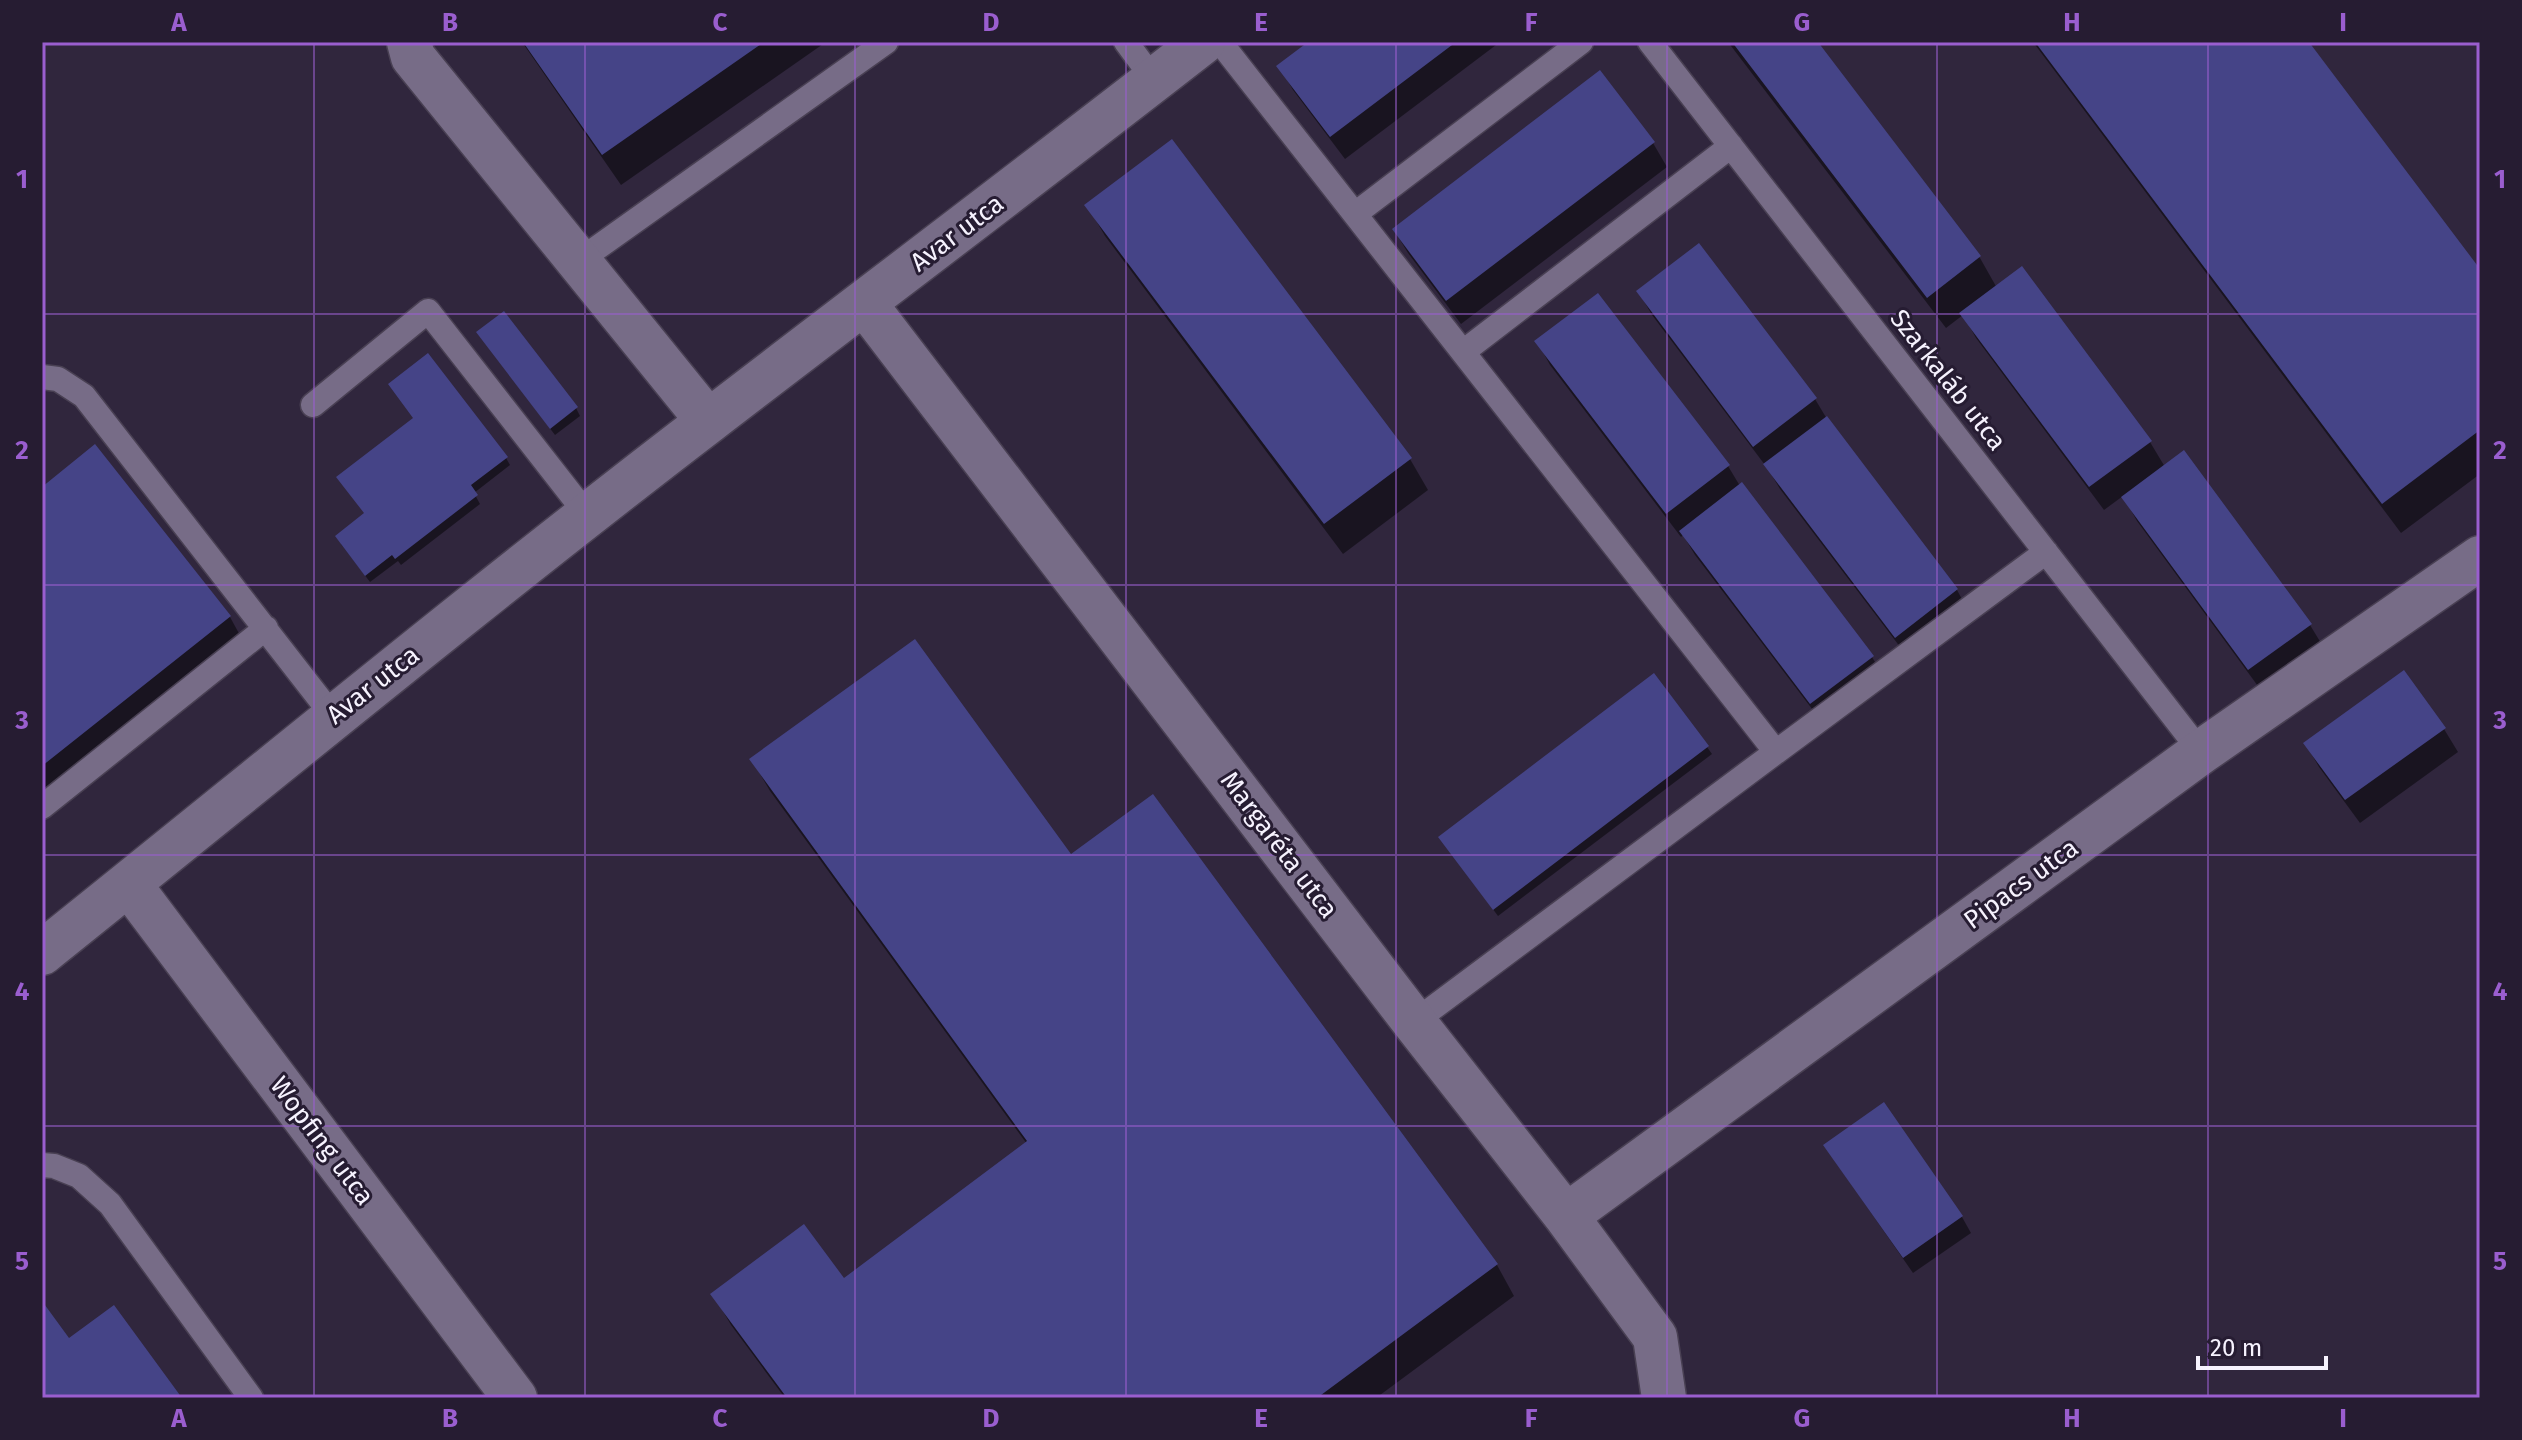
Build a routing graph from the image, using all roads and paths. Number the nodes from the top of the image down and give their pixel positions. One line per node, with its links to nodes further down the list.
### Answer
1 (409, 42): 11 (street)
2 (886, 42): 11 (lane)
3 (1126, 42): 8 (lane)
4 (1203, 42): 8 (street, Avar utca)
5 (1220, 42): 10 (lane)
6 (1581, 42): 10 (lane)
7 (1650, 42): 9 (lane, Szarkaláb utca)
8 (1154, 80): 12 (street, Avar utca)
9 (1731, 146): 13 (lane); 18 (lane, Szarkaláb utca)
10 (1355, 214): 13 (lane)
11 (580, 260): 16 (street)
12 (865, 304): 16 (street, Avar utca); 27 (street, Margaréta utca)
13 (1463, 352): 22 (lane)
14 (42, 377): 20 (lane)
15 (313, 405): 17 (lane)
16 (708, 421): 17 (street, Avar utca)
17 (588, 516): 21 (street, Avar utca)
18 (2046, 552): 22 (lane); 23 (lane, Szarkaláb utca)
19 (2480, 558): 23 (street, Pipacs utca)
20 (266, 628): 21 (lane); 24 (lane)
21 (333, 716): 25 (street, Avar utca)
22 (1776, 752): 27 (lane)
23 (2201, 752): 29 (street, Pipacs utca)
24 (42, 807)
25 (129, 884): 26 (street, Avar utca); 31 (street, Wopfing utca)
26 (42, 953)
27 (1414, 1022): 29 (street, Margaréta utca)
28 (42, 1165): 30 (lane)
29 (1566, 1216): 32 (street, Margaréta utca)
30 (251, 1398)
31 (515, 1398)
32 (1664, 1398)

